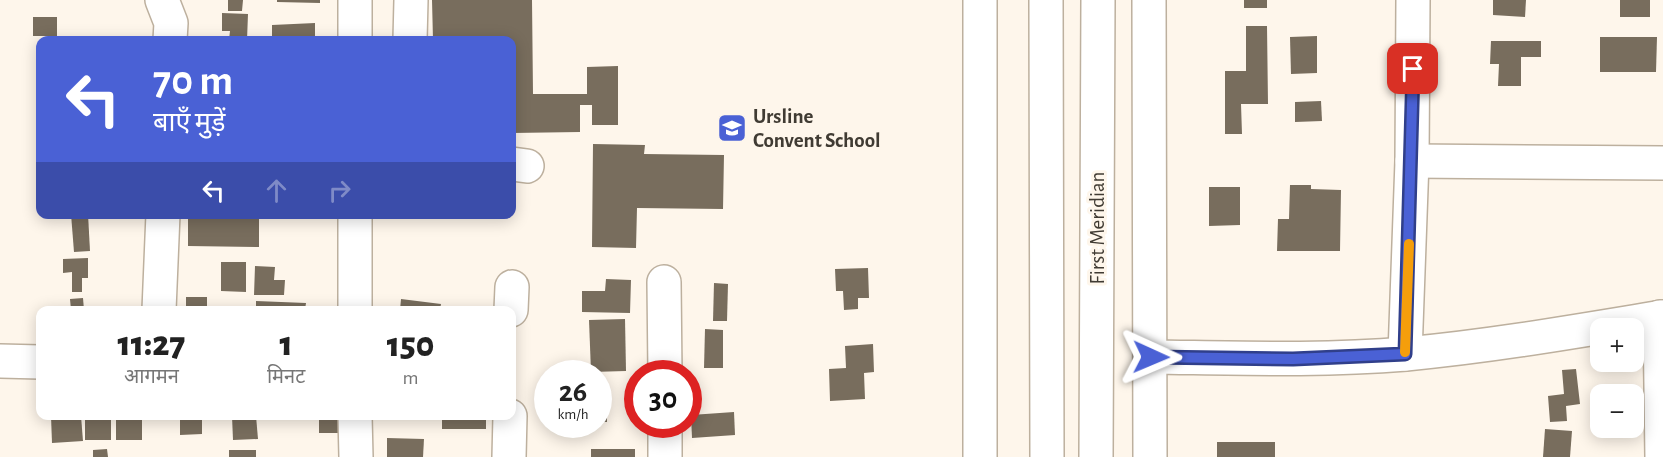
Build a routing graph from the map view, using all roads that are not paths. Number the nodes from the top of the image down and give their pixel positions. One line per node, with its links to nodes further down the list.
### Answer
1 (162, 0): 9 (street)
2 (355, 0): 10 (street)
3 (411, 0): 11 (street)
4 (980, 0): 31 (street)
5 (1046, 0): 32 (street)
6 (1098, 0): 33 (street, First Meridian)
7 (1149, 0): 21 (street)
8 (1413, 0): 12 (street)
9 (170, 36)
10 (355, 36)
11 (410, 36)
12 (1412, 161): 13 (street); 20 (street)
13 (1663, 163)
14 (163, 219): 17 (street)
15 (355, 219): 18 (street)
16 (664, 282): 22 (street)
17 (159, 306)
18 (355, 306)
19 (1662, 317): 20 (street); 35 (street)
20 (1405, 354): 21 (street)
21 (1151, 357): 34 (street)
22 (665, 360)
23 (0, 362): 24 (street)
24 (36, 362)
25 (356, 420): 28 (street)
26 (510, 420): 29 (street)
27 (665, 438): 30 (street)
28 (356, 457)
29 (509, 457)
30 (665, 457)
31 (980, 457)
32 (1047, 457)
33 (1096, 457)
34 (1150, 457)
35 (1662, 457)

